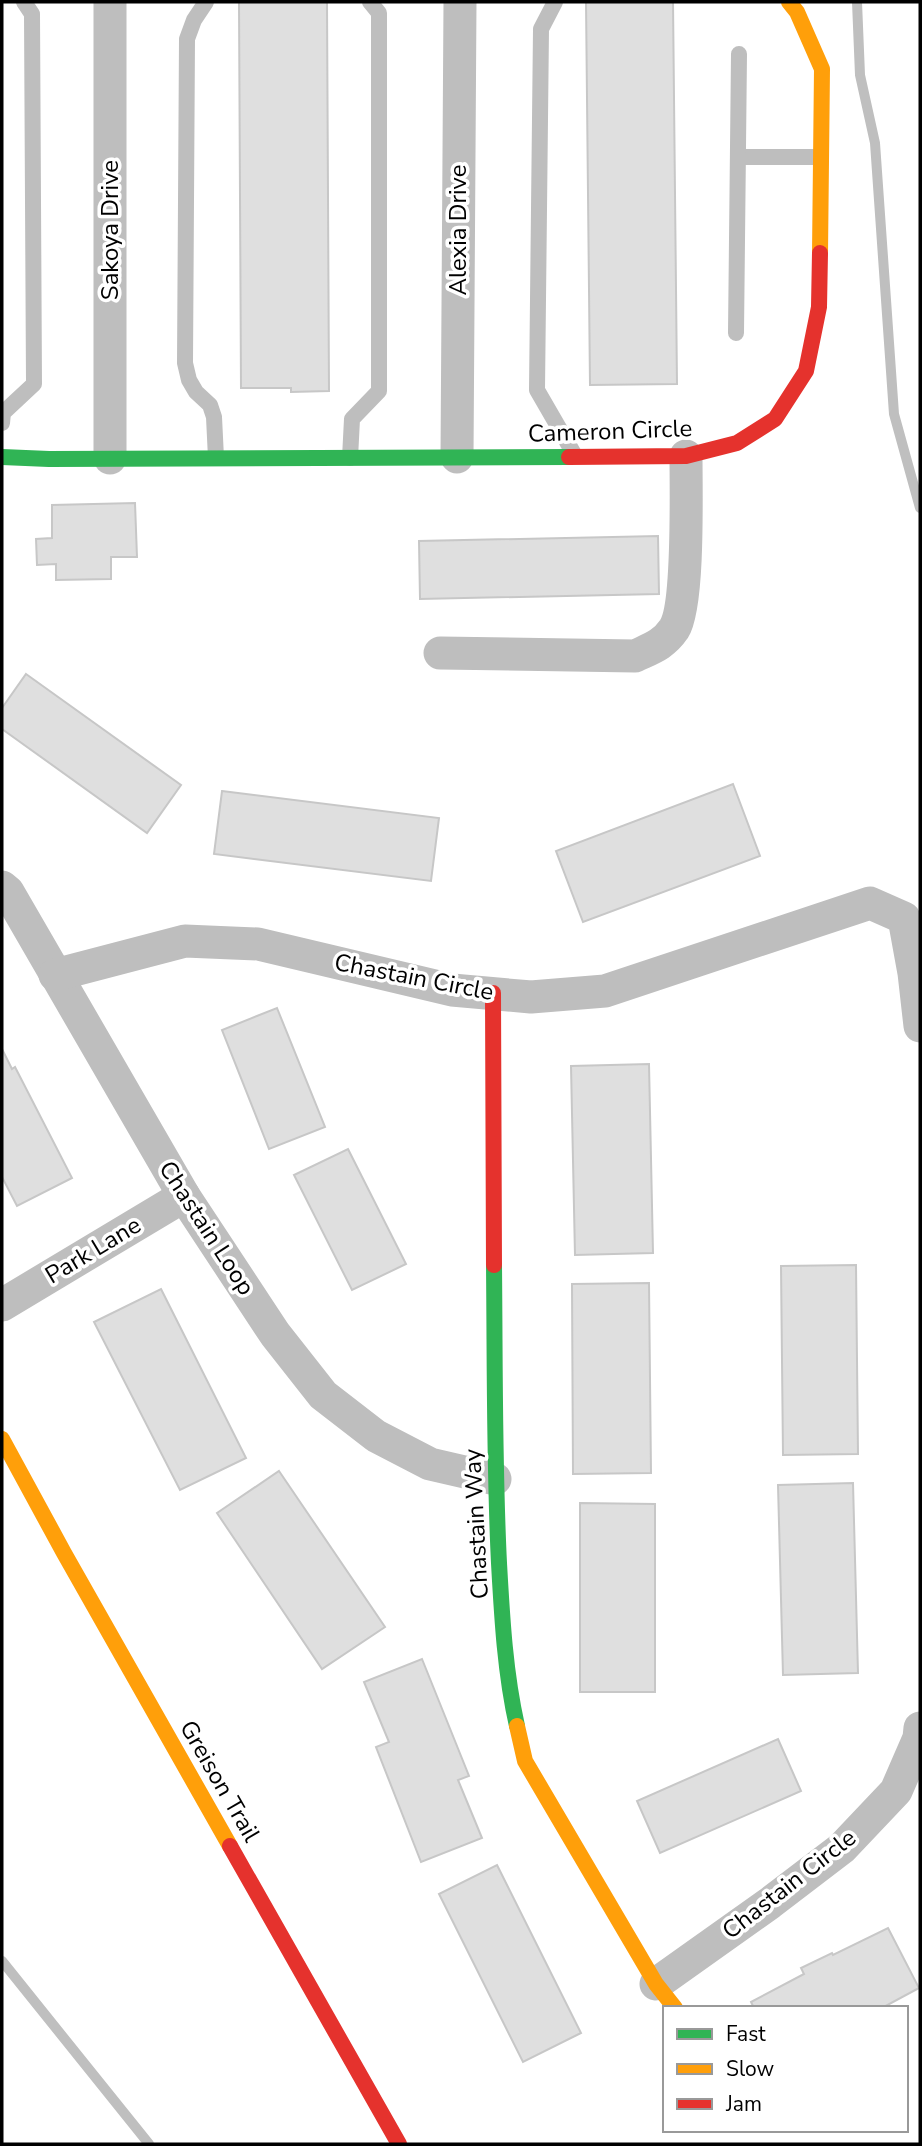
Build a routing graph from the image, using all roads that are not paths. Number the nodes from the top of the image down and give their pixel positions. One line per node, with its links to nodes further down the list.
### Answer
1 (24, 2): 12 (lane)
2 (110, 2): 17 (street, Sakoya Drive)
3 (206, 2): 18 (lane)
4 (370, 2): 19 (lane)
5 (460, 2): 15 (street, Alexia Drive)
6 (555, 2): 16 (lane)
7 (789, 2): 10 (street, Cameron Circle)
8 (739, 54): 9 (lane)
9 (738, 157): 10 (lane); 11 (lane)
10 (821, 157): 13 (street, Cameron Circle)
11 (736, 333)
12 (2, 424)
13 (686, 456): 16 (street, Cameron Circle); 20 (street)
14 (2, 457): 17 (street, Cameron Circle)
15 (457, 457): 16 (street, Cameron Circle); 19 (street, Cameron Circle)
16 (575, 457)
17 (110, 458): 18 (street, Cameron Circle)
18 (216, 458): 19 (street, Cameron Circle)
19 (350, 458)
20 (440, 653)
21 (2, 887): 22 (street, Chastain Loop)
22 (55, 975): 23 (street, Chastain Circle); 25 (street, Chastain Loop)
23 (493, 993): 24 (street, Chastain Circle); 28 (street, Chastain Way)
24 (920, 1026)
25 (184, 1196): 26 (street, Park Lane); 28 (street, Chastain Loop)
26 (2, 1305)
27 (2, 1439): 31 (street, Greison Trail)
28 (495, 1479): 30 (street, Chastain Way)
29 (920, 1728): 30 (street, Chastain Circle)
30 (665, 1996)
31 (399, 2144)

